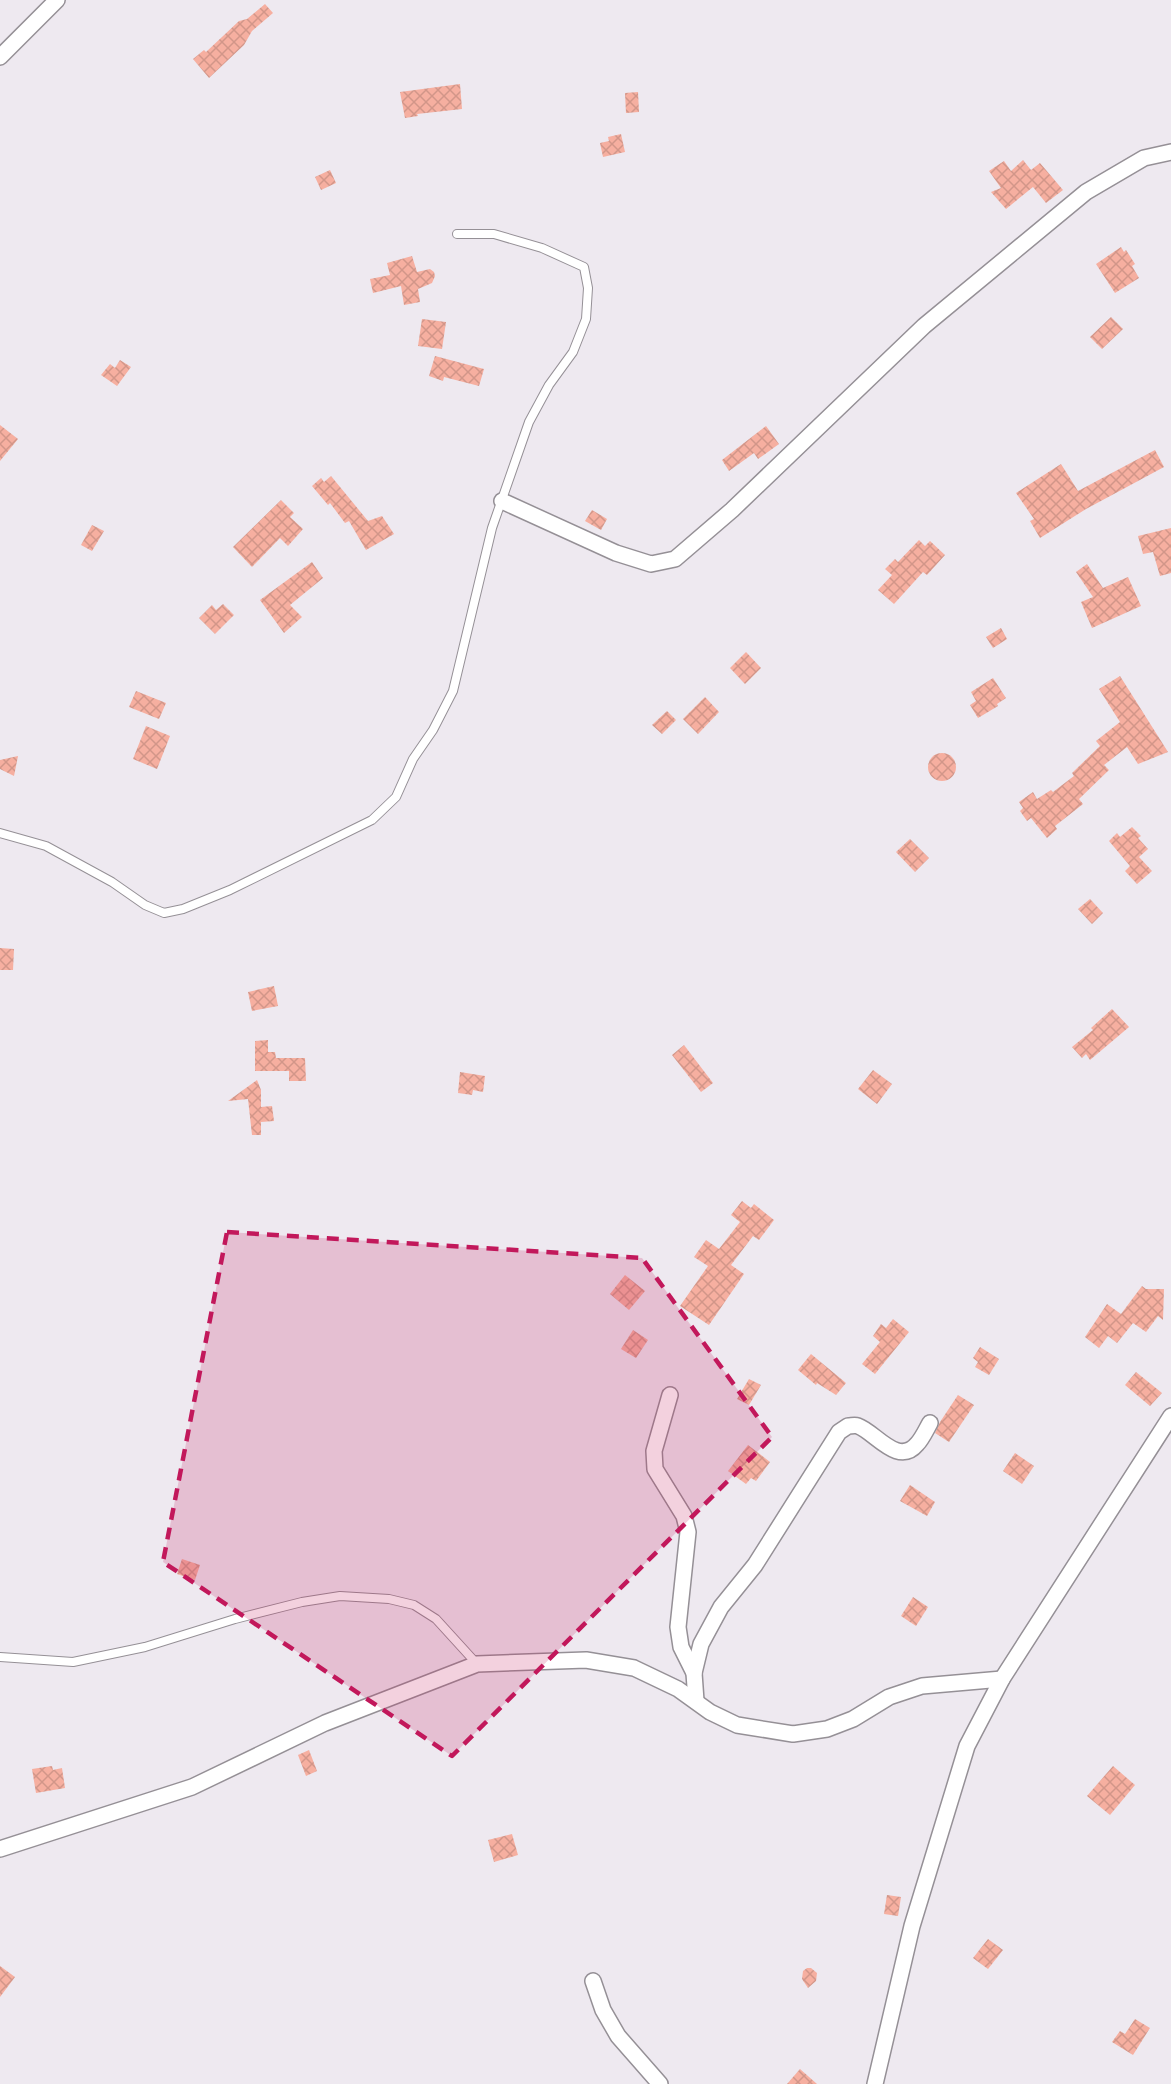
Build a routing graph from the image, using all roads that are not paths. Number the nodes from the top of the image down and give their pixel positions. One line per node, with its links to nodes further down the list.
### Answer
1 (57, 0): 2 (street)
2 (0, 57)
3 (1171, 152): 5 (street)
4 (457, 234): 5 (lane)
5 (501, 501): 6 (lane)
6 (0, 833)
7 (670, 1395): 12 (street)
8 (1171, 1416): 13 (street)
9 (930, 1423): 12 (street)
10 (0, 1657): 11 (lane)
11 (477, 1664): 14 (street); 15 (street)
12 (694, 1673): 14 (street)
13 (1002, 1679): 14 (street); 18 (street)
14 (696, 1701)
15 (0, 1849)
16 (593, 1982): 17 (street)
17 (660, 2084)
18 (875, 2084)

